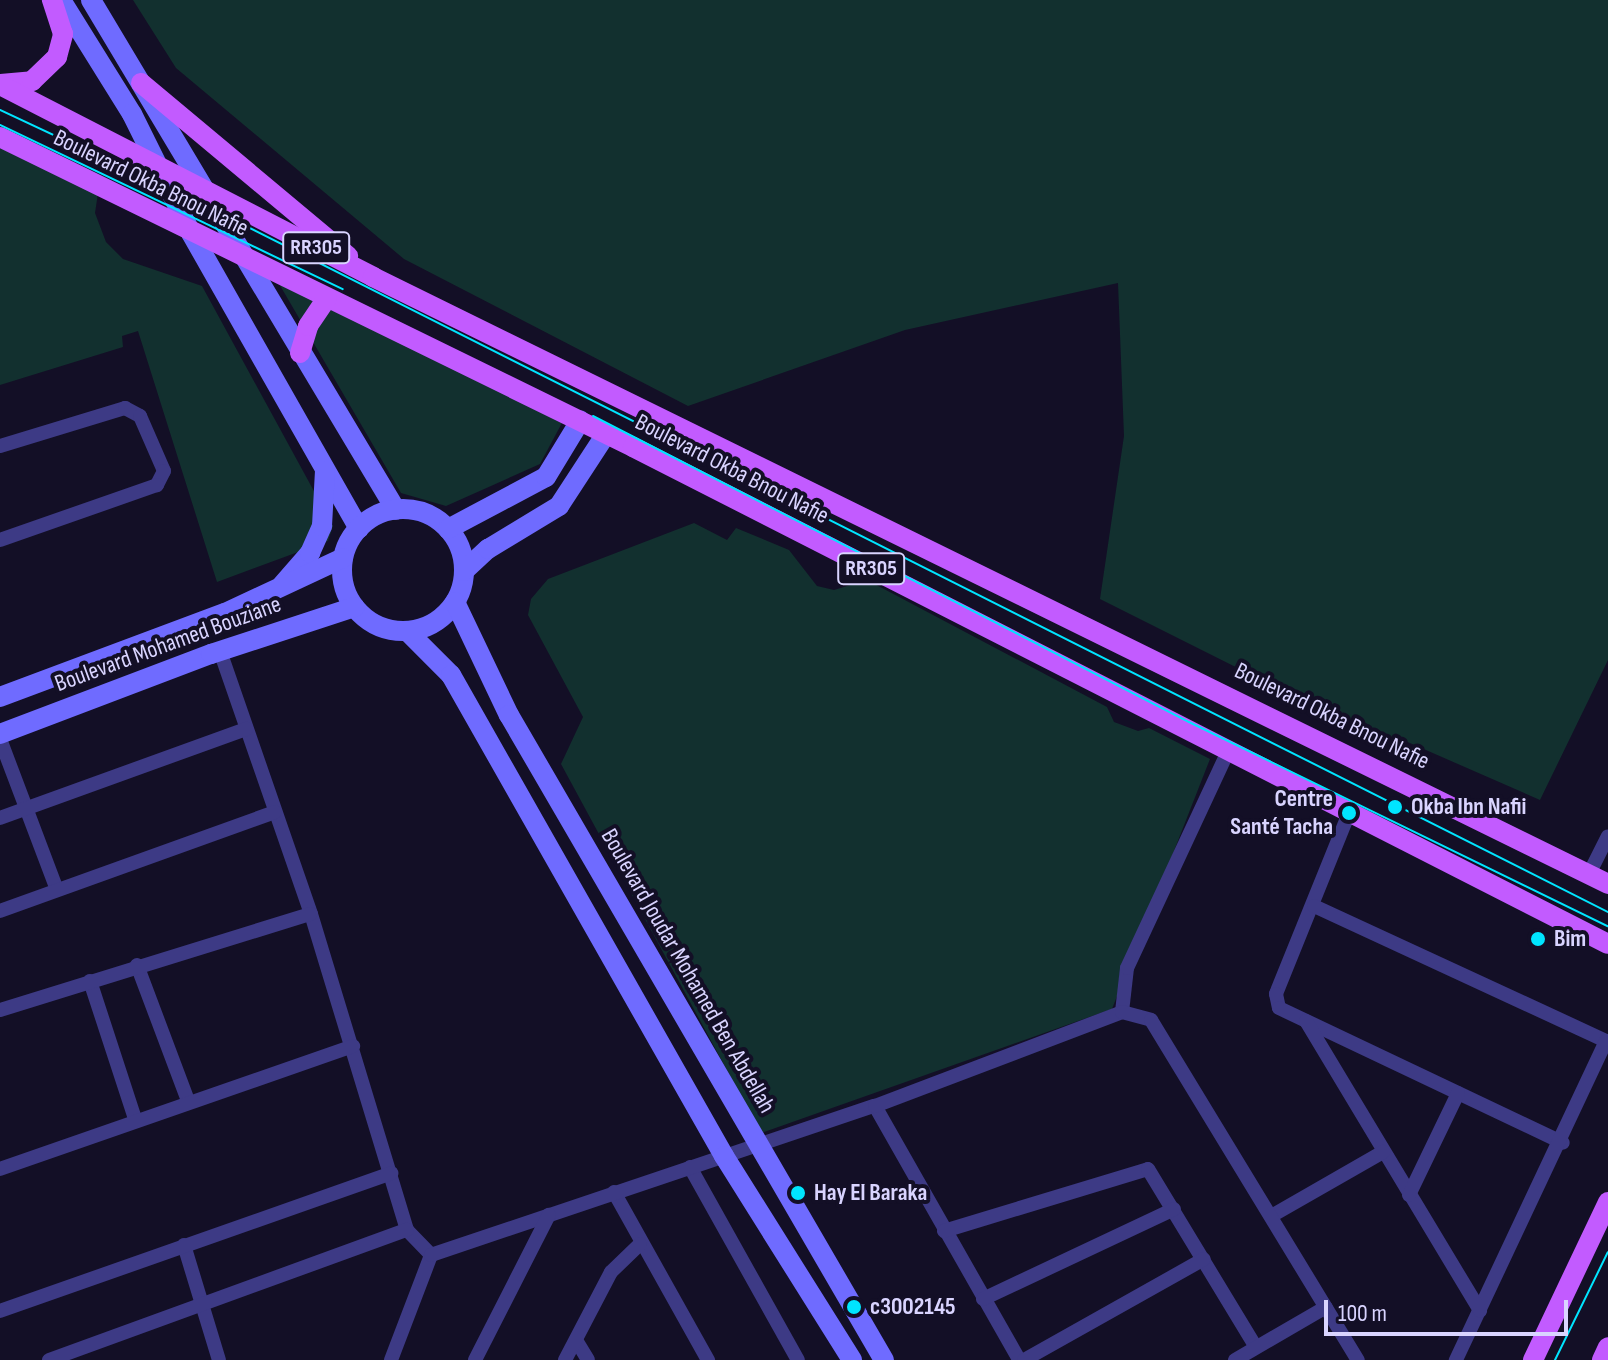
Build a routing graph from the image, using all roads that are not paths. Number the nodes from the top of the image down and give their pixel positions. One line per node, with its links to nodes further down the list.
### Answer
1 (52, 0): 5 (main road)
2 (61, 0): 7 (main road)
3 (91, 0): 4 (main road)
4 (141, 83): 8 (main road); 11 (main road)
5 (0, 85): 7 (main road, Boulevard Okba Bnou Nafie / RR305)
6 (0, 137): 9 (main road, Boulevard Okba Bnou Nafie / RR305)
7 (158, 165): 8 (main road, Boulevard Okba Bnou Nafie / RR305); 9 (main road)
8 (210, 193): 10 (main road); 11 (main road, Boulevard Okba Bnou Nafie / RR305)
9 (191, 233): 10 (main road, Boulevard Okba Bnou Nafie / RR305); 17 (main road)
10 (243, 257): 12 (main road, Boulevard Okba Bnou Nafie / RR305); 13 (main road)
11 (373, 277): 38 (main road, Boulevard Okba Bnou Nafie / RR305)
12 (327, 298): 13 (main road); 14 (main road, Boulevard Okba Bnou Nafie / RR305)
13 (300, 353): 18 (main road)
14 (580, 421): 15 (main road, Boulevard Okba Bnou Nafie / RR305); 20 (main road)
15 (606, 434): 23 (main road); 32 (main road, Boulevard Okba Bnou Nafie / RR305)
16 (0, 446): 21 (street)
17 (325, 467): 19 (main road); 24 (main road)
18 (396, 510): 19 (main road); 20 (main road)
19 (359, 529): 22 (main road)
20 (448, 529): 23 (main road)
21 (0, 540)
22 (343, 558): 24 (main road, Boulevard Mohamed Bouziane); 26 (main road)
23 (464, 571): 25 (main road)
24 (269, 596): 29 (main road, Boulevard Mohamed Bouziane)
25 (455, 602): 27 (main road); 56 (main road, Boulevard Joudar Mohamed Ben Abdellah)
26 (355, 607): 27 (main road); 28 (main road, Boulevard Mohamed Bouziane)
27 (407, 631): 58 (main road)
28 (220, 651): 30 (street); 31 (main road, Boulevard Mohamed Bouziane)
29 (0, 697)
30 (246, 729): 33 (street); 34 (street)
31 (0, 737): 33 (street)
32 (1228, 751): 35 (main road, Boulevard Okba Bnou Nafie / RR305); 48 (street)
33 (26, 808): 36 (street); 40 (street)
34 (275, 812): 40 (street); 43 (street)
35 (1349, 813): 41 (street); 44 (main road, Boulevard Okba Bnou Nafie / RR305)
36 (0, 818)
37 (1608, 836): 38 (street)
38 (1589, 874): 39 (main road, Boulevard Okba Bnou Nafie / RR305)
39 (1608, 884)
40 (57, 890): 42 (street)
41 (1314, 906): 49 (street); 55 (street)
42 (0, 911)
43 (311, 914): 45 (street); 50 (street)
44 (1608, 944)
45 (137, 965): 46 (street); 52 (street)
46 (90, 981): 47 (street); 54 (street)
47 (0, 1010)
48 (1122, 1012): 53 (street); 67 (street)
49 (1306, 1021): 51 (street); 57 (street)
50 (353, 1046): 52 (street); 61 (street)
51 (1458, 1093): 55 (street); 63 (street)
52 (188, 1101): 54 (street)
53 (875, 1106): 56 (street); 69 (street)
54 (135, 1119): 60 (street)
55 (1563, 1143): 78 (street)
56 (759, 1144): 58 (street); 82 (main road, Boulevard Joudar Mohamed Ben Abdellah)
57 (1383, 1152): 63 (street); 67 (street)
58 (724, 1156): 59 (street); 91 (main road)
59 (690, 1167): 62 (street); 90 (street)
60 (0, 1169)
61 (391, 1173): 68 (street); 71 (street)
62 (614, 1192): 66 (street); 70 (street)
63 (1409, 1195): 78 (street)
64 (1608, 1202): 96 (main road)
65 (1174, 1209): 69 (street); 73 (street); 74 (street)
66 (549, 1215): 72 (street); 86 (street)
67 (1273, 1215): 76 (street)
68 (407, 1230): 72 (street); 75 (street)
69 (944, 1231): 74 (street)
70 (640, 1244): 79 (street); 89 (street)
71 (184, 1245): 75 (street); 77 (street)
72 (431, 1255): 85 (street)
73 (1204, 1259): 80 (street); 92 (street)
74 (983, 1299): 92 (street)
75 (201, 1304): 83 (street); 84 (street)
76 (1326, 1307): 80 (street); 94 (street)
77 (0, 1311)
78 (1480, 1311): 95 (street)
79 (576, 1340): 87 (street); 88 (street)
80 (1256, 1347): 93 (street)
81 (1608, 1347): 97 (main road)
82 (880, 1353): 91 (street)
83 (49, 1360)
84 (219, 1360)
85 (391, 1360)
86 (475, 1360)
87 (565, 1360)
88 (588, 1360)
89 (708, 1360)
90 (798, 1360)
91 (851, 1360)
92 (1021, 1360)
93 (1235, 1360)
94 (1358, 1360)
95 (1456, 1360)
96 (1533, 1360)
97 (1602, 1360)

